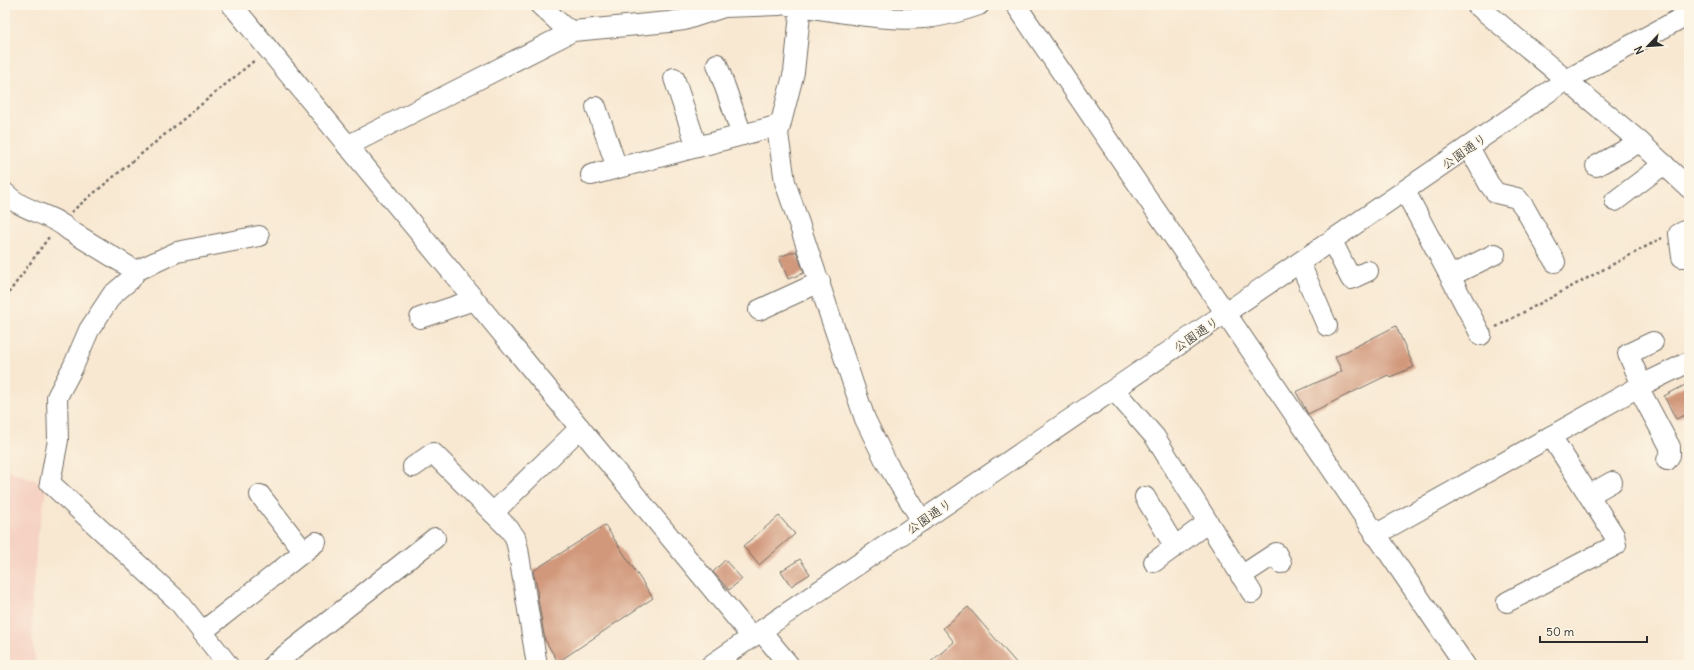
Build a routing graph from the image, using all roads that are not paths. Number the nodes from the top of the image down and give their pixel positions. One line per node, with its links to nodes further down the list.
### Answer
1 (232, 5): 18 (street)
2 (540, 5): 10 (street)
3 (780, 5): 8 (street)
4 (979, 5): 7 (street)
5 (1016, 5): 42 (street)
6 (1477, 5): 13 (street)
7 (796, 6): 15 (street)
8 (688, 11): 10 (street)
9 (1689, 14): 13 (street, 公園通り)
10 (574, 31): 18 (street)
11 (717, 64): 16 (street)
12 (674, 78): 19 (street)
13 (1566, 80): 17 (street); 20 (street, 公園通り)
14 (596, 107): 23 (street)
15 (780, 125): 16 (street); 39 (street)
16 (742, 135): 19 (street)
17 (1640, 142): 21 (street); 22 (street)
18 (348, 146): 40 (street)
19 (697, 147): 23 (street)
20 (1470, 147): 26 (street, 公園通り); 34 (street)
21 (1664, 164): 25 (street); 28 (street)
22 (1596, 166)
23 (617, 168): 24 (street)
24 (591, 175)
25 (1689, 188)
26 (1405, 191): 31 (street, 公園通り); 38 (street)
27 (5, 193): 36 (street)
28 (1615, 201)
29 (1684, 232): 33 (street)
30 (259, 236): 36 (street)
31 (1332, 241): 35 (street, 公園通り); 37 (street)
32 (1495, 254): 38 (street)
33 (1682, 257)
34 (1555, 262)
35 (1300, 263): 42 (street, 公園通り); 44 (street)
36 (136, 271): 69 (street)
37 (1368, 271)
38 (1450, 276): 45 (street)
39 (820, 282): 41 (street); 59 (street)
40 (474, 300): 43 (street); 50 (street)
41 (760, 310)
42 (1225, 314): 49 (street, 公園通り); 61 (street)
43 (420, 318)
44 (1327, 326)
45 (1481, 335)
46 (1653, 342): 48 (street)
47 (1689, 362): 48 (street)
48 (1640, 386): 51 (street); 52 (street)
49 (1114, 390): 59 (street, 公園通り); 60 (street)
50 (580, 428): 58 (street); 70 (street)
51 (1551, 436): 56 (street); 61 (street)
52 (1667, 460)
53 (413, 467): 58 (street)
54 (1612, 482): 56 (street)
55 (260, 495): 69 (street)
56 (1589, 495): 68 (street)
57 (1145, 497): 63 (street)
58 (493, 513): 73 (street)
59 (922, 521): 70 (street, 公園通り)
60 (1207, 523): 63 (street); 66 (street)
61 (1375, 535): 76 (street)
62 (435, 538): 72 (street)
63 (1175, 547): 64 (street)
64 (1154, 562)
65 (1281, 563): 66 (street)
66 (1241, 576): 67 (street)
67 (1252, 593)
68 (1507, 602)
69 (202, 632): 71 (street)
70 (756, 634): 74 (street, 公園通り); 75 (street)
71 (228, 665)
72 (273, 665)
73 (537, 665)
74 (711, 665)
75 (789, 665)
76 (1465, 665)

